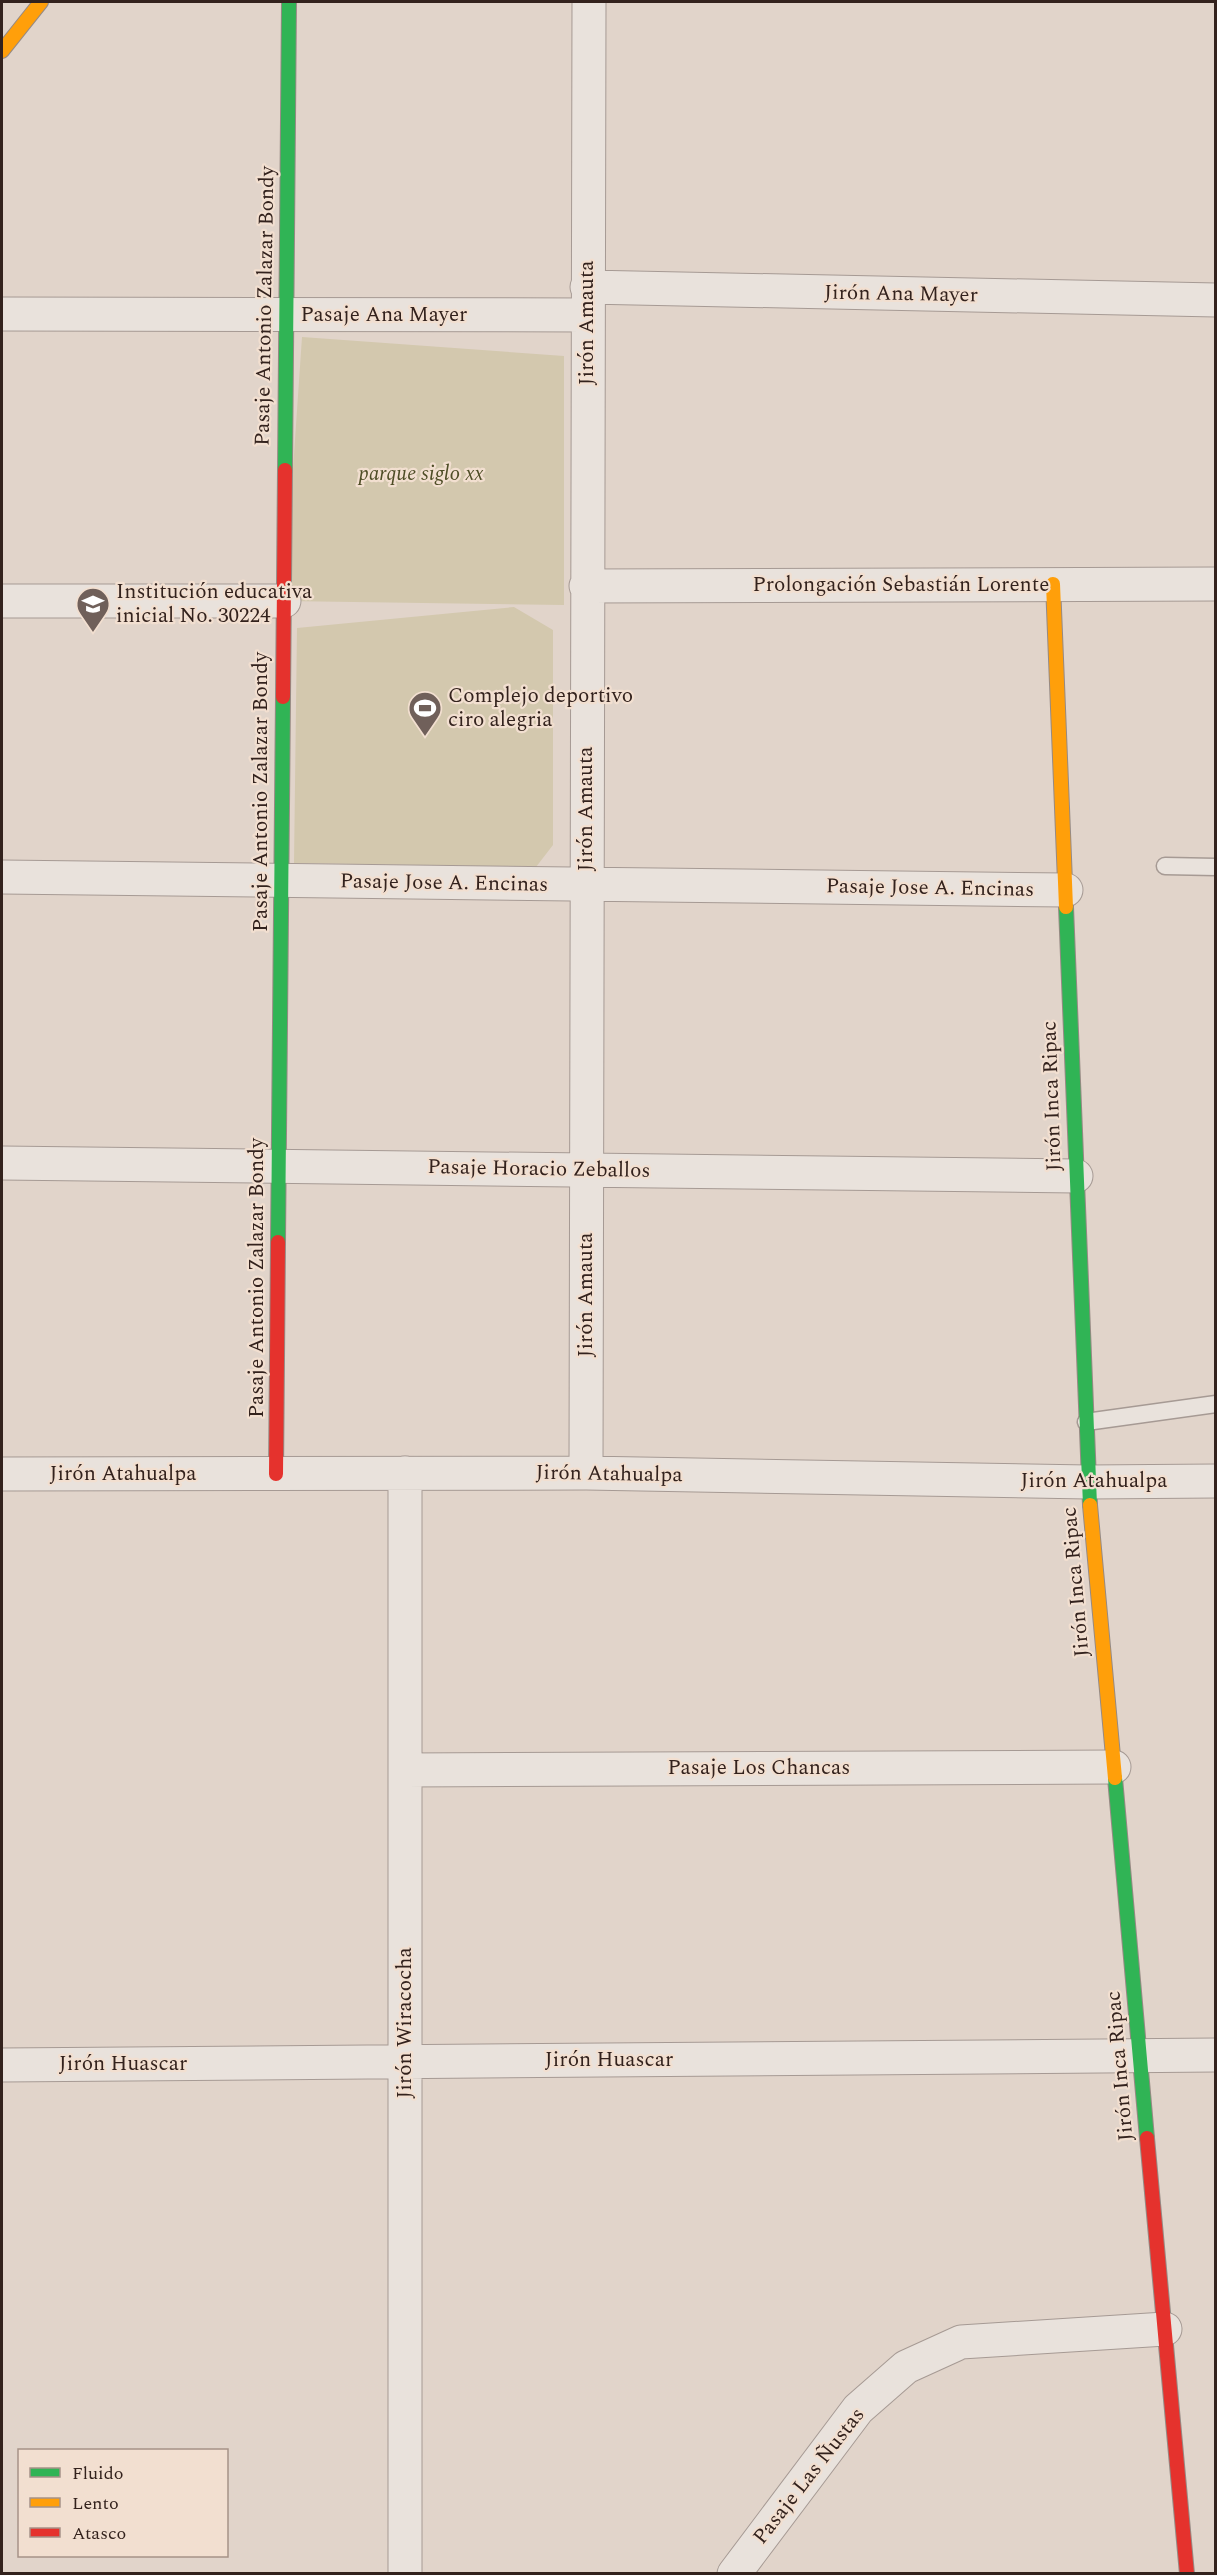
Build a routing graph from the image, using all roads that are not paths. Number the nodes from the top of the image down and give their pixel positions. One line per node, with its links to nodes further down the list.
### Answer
1 (59, 2): 4 (street)
2 (289, 2): 9 (street, Pasaje Antonio Zalazar Bondy)
3 (589, 2): 7 (street, Jirón Amauta)
4 (38, 7): 5 (street)
5 (2, 51)
6 (1215, 300): 7 (street, Jirón Ana Mayer)
7 (587, 301): 9 (street, Pasaje Ana Mayer); 12 (street, Jirón Amauta)
8 (2, 315): 9 (street, Pasaje Ana Mayer)
9 (286, 315): 13 (street, Pasaje Antonio Zalazar Bondy)
10 (1053, 584): 11 (street, Prolongación Sebastián Lorente); 12 (street, Prolongación Sebastián Lorente); 20 (street, Jirón Inca Ripac)
11 (1215, 584)
12 (586, 586): 19 (street, Jirón Amauta)
13 (284, 600): 14 (street); 18 (street, Pasaje Antonio Zalazar Bondy)
14 (2, 601)
15 (1165, 866): 16 (lane)
16 (1215, 867)
17 (2, 877): 18 (street, Pasaje Jose A. Encinas)
18 (281, 881): 19 (street, Pasaje Jose A. Encinas); 22 (street, Pasaje Antonio Zalazar Bondy)
19 (586, 884): 20 (street, Pasaje Jose A. Encinas); 23 (street, Jirón Amauta)
20 (1066, 890): 24 (street, Jirón Inca Ripac)
21 (2, 1163): 22 (street, Pasaje Horacio Zeballos)
22 (279, 1166): 23 (street, Pasaje Horacio Zeballos); 30 (street, Pasaje Antonio Zalazar Bondy)
23 (585, 1170): 24 (street, Pasaje Horacio Zeballos); 28 (street, Jirón Amauta)
24 (1076, 1176): 26 (street, Jirón Inca Ripac)
25 (1215, 1404): 26 (lane)
26 (1086, 1422): 32 (street, Jirón Inca Ripac)
27 (405, 1473): 28 (street, Jirón Atahualpa); 30 (street, Jirón Atahualpa); 34 (street, Jirón Wiracocha)
28 (586, 1473): 32 (street, Jirón Atahualpa)
29 (2, 1474): 30 (street, Jirón Atahualpa)
30 (276, 1474)
31 (1215, 1481): 32 (street, Jirón Atahualpa)
32 (1088, 1482): 33 (street, Jirón Inca Ripac)
33 (1114, 1767): 34 (street, Pasaje Los Chancas); 36 (street, Jirón Inca Ripac)
34 (405, 1770): 37 (street, Jirón Wiracocha)
35 (1215, 2055): 36 (street, Jirón Huascar)
36 (1140, 2056): 37 (street, Jirón Huascar); 39 (street, Jirón Inca Ripac)
37 (405, 2062): 38 (street, Jirón Huascar); 40 (street, Jirón Wiracocha)
38 (2, 2065)
39 (1165, 2329): 41 (street, Pasaje Las Ñustas); 42 (street, Jirón Inca Ripac)
40 (405, 2574)
41 (734, 2574)
42 (1187, 2574)

